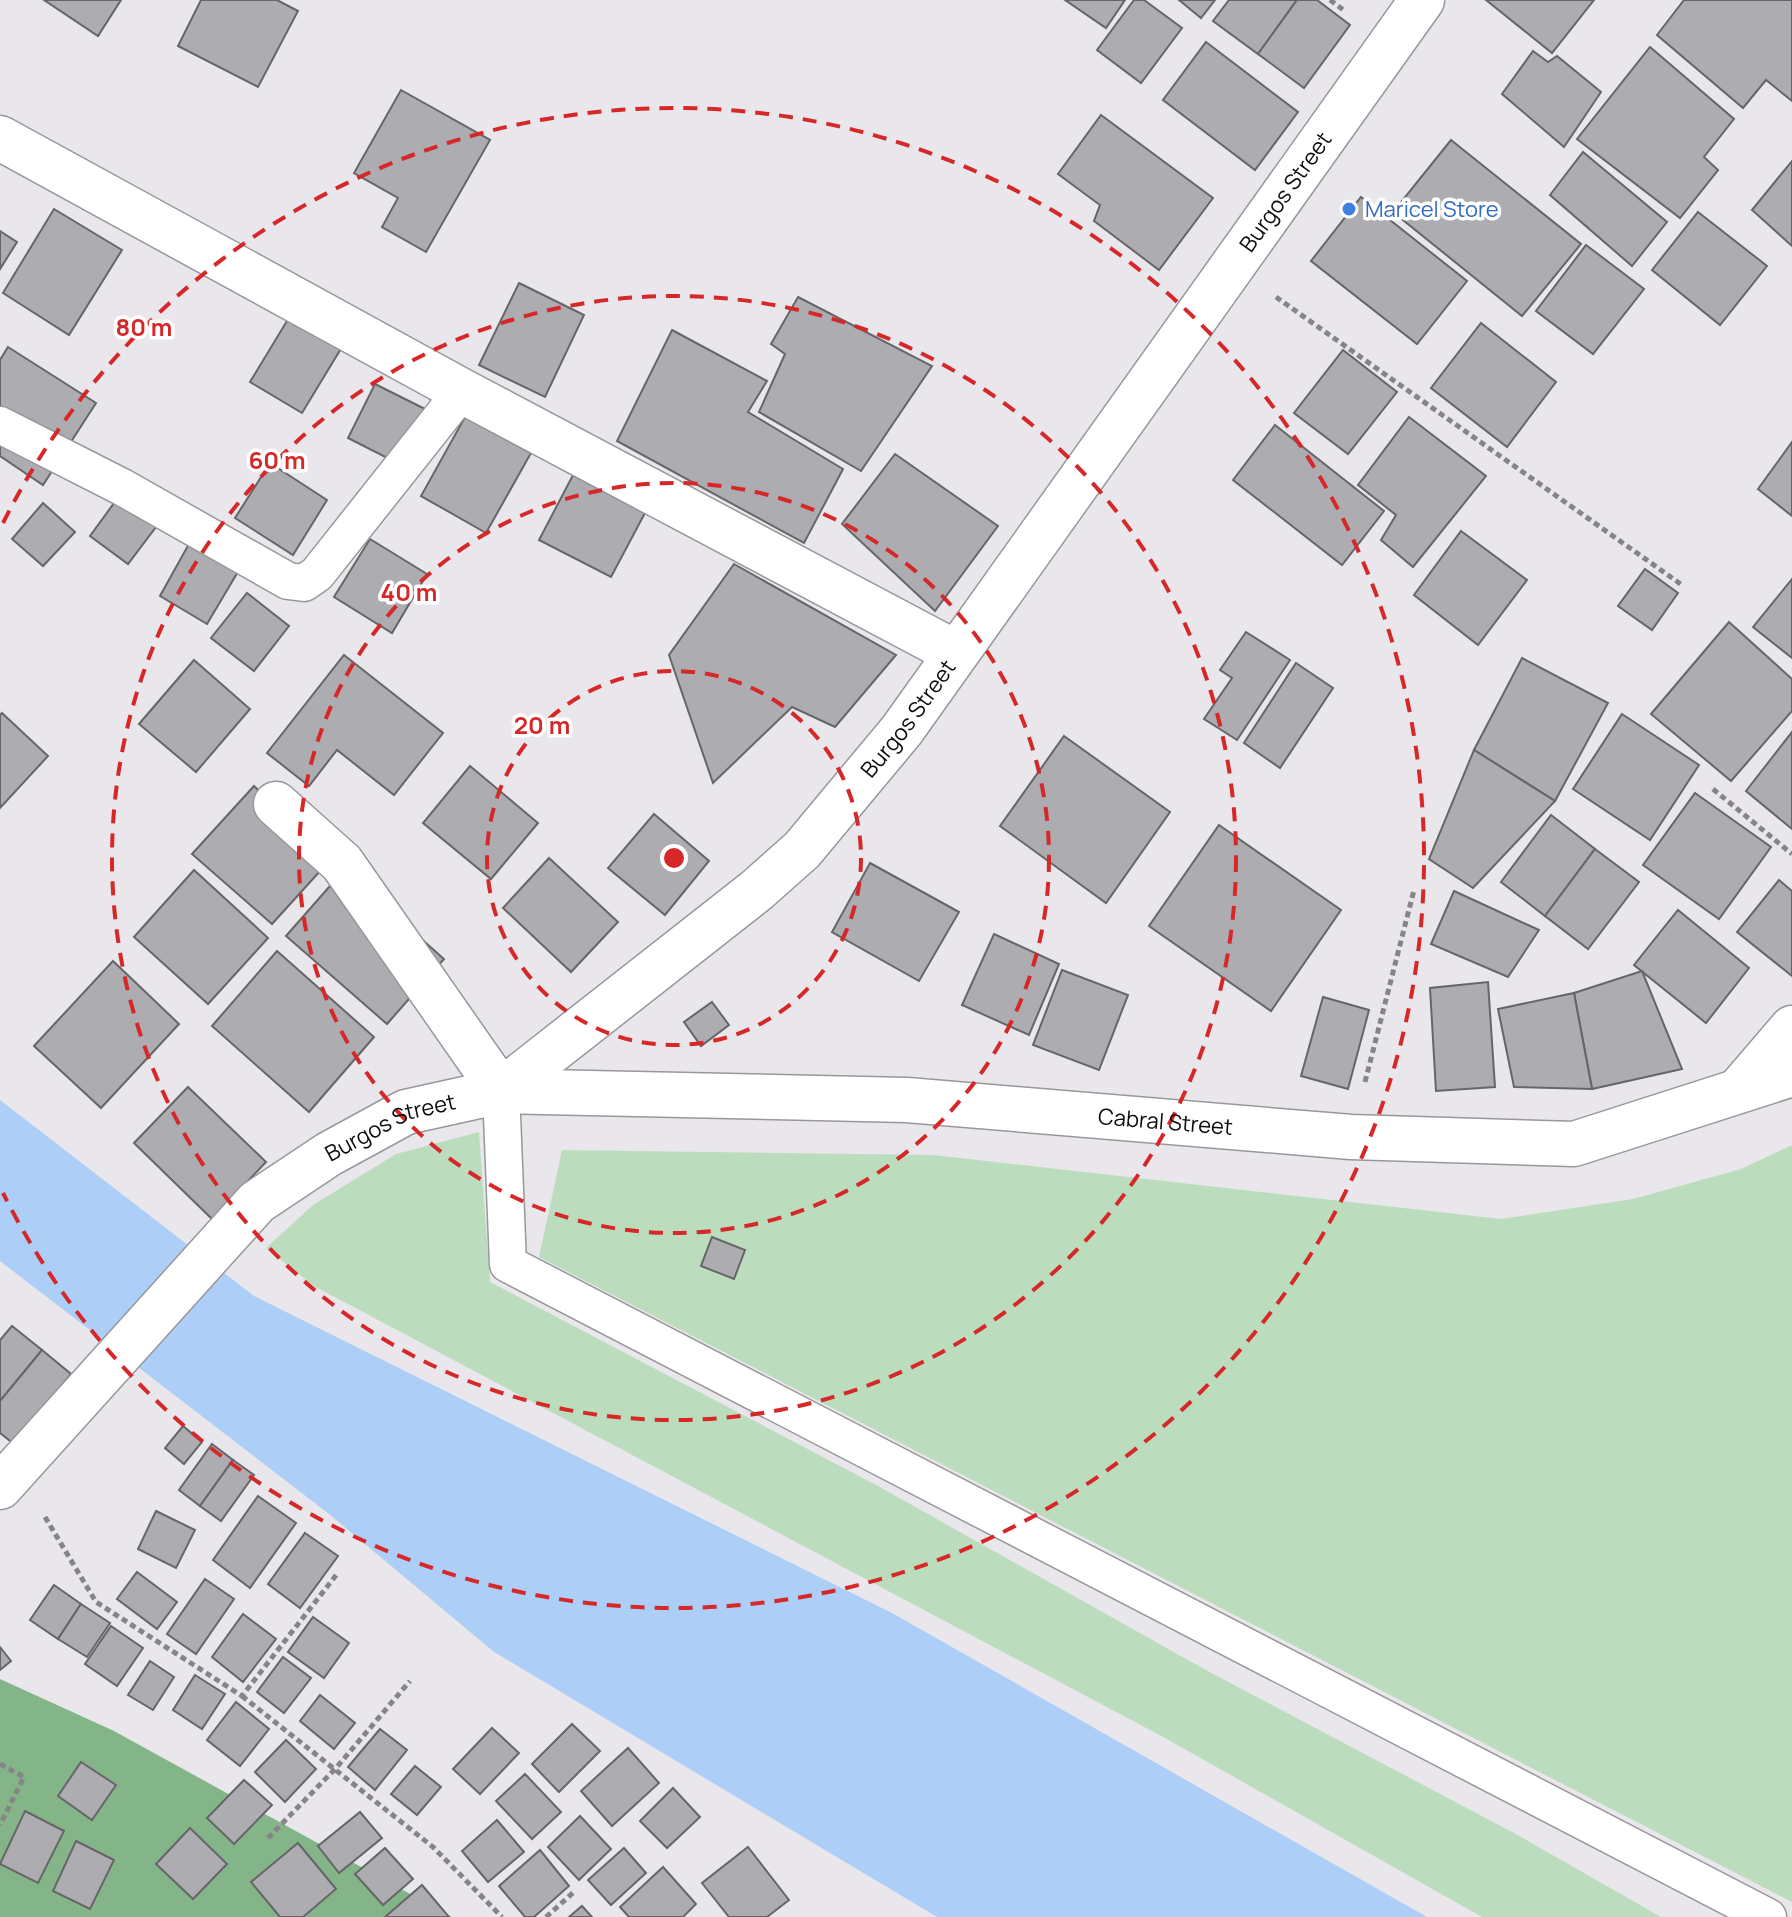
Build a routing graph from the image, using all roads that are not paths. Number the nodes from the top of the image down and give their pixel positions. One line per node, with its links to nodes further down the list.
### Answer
1 (1422, 0): 5 (street, Burgos Street)
2 (0, 138): 3 (street)
3 (462, 391): 4 (lane); 5 (street)
4 (0, 425)
5 (956, 653): 9 (street, Burgos Street)
6 (276, 804): 9 (street)
7 (1792, 1028): 10 (street)
8 (1792, 1074): 10 (street, Cabral Street)
9 (501, 1091): 10 (street, Cabral Street); 11 (street, Burgos Street); 12 (lane)
10 (1738, 1091)
11 (8, 1478)
12 (1768, 1917)

